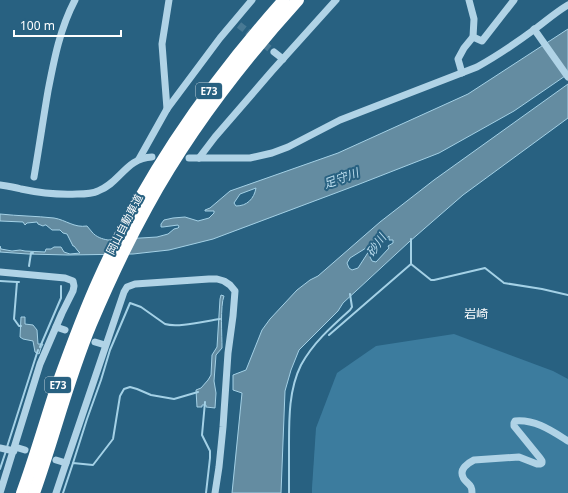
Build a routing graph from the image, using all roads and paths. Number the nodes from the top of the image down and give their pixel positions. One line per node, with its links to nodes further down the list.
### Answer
1 (75, 0): 21 (street)
2 (168, 0): 16 (street)
3 (252, 0): 16 (street)
4 (284, 0): 24 (highway, 岡山自動車道 / E73)
5 (298, 0): 24 (highway, 岡山自動車道 / E73)
6 (336, 0): 13 (street)
7 (469, 0): 11 (street)
8 (514, 0): 11 (street)
9 (568, 6): 10 (street)
10 (536, 32): 14 (street); 15 (street)
11 (473, 37): 14 (street)
12 (274, 52): 13 (street)
13 (283, 59): 19 (street)
14 (462, 73): 19 (street)
15 (568, 77)
16 (167, 109): 20 (street)
17 (152, 157): 20 (street)
18 (189, 158): 19 (street)
19 (199, 158)
20 (139, 159): 22 (street)
21 (34, 177)
22 (0, 185)
23 (0, 272): 25 (street)
24 (105, 280): 35 (highway, 岡山自動車道 / E73); 36 (highway, 岡山自動車道 / E73)
25 (56, 327): 26 (street); 30 (street)
26 (65, 330)
27 (95, 342): 28 (street)
28 (105, 346): 33 (street); 38 (street)
29 (568, 440): 39 (street)
30 (8, 449): 31 (street); 34 (street)
31 (25, 450)
32 (56, 460): 33 (street)
33 (66, 463): 37 (street)
34 (0, 493)
35 (22, 493)
36 (34, 493)
37 (56, 493)
38 (214, 493)
39 (472, 493)

